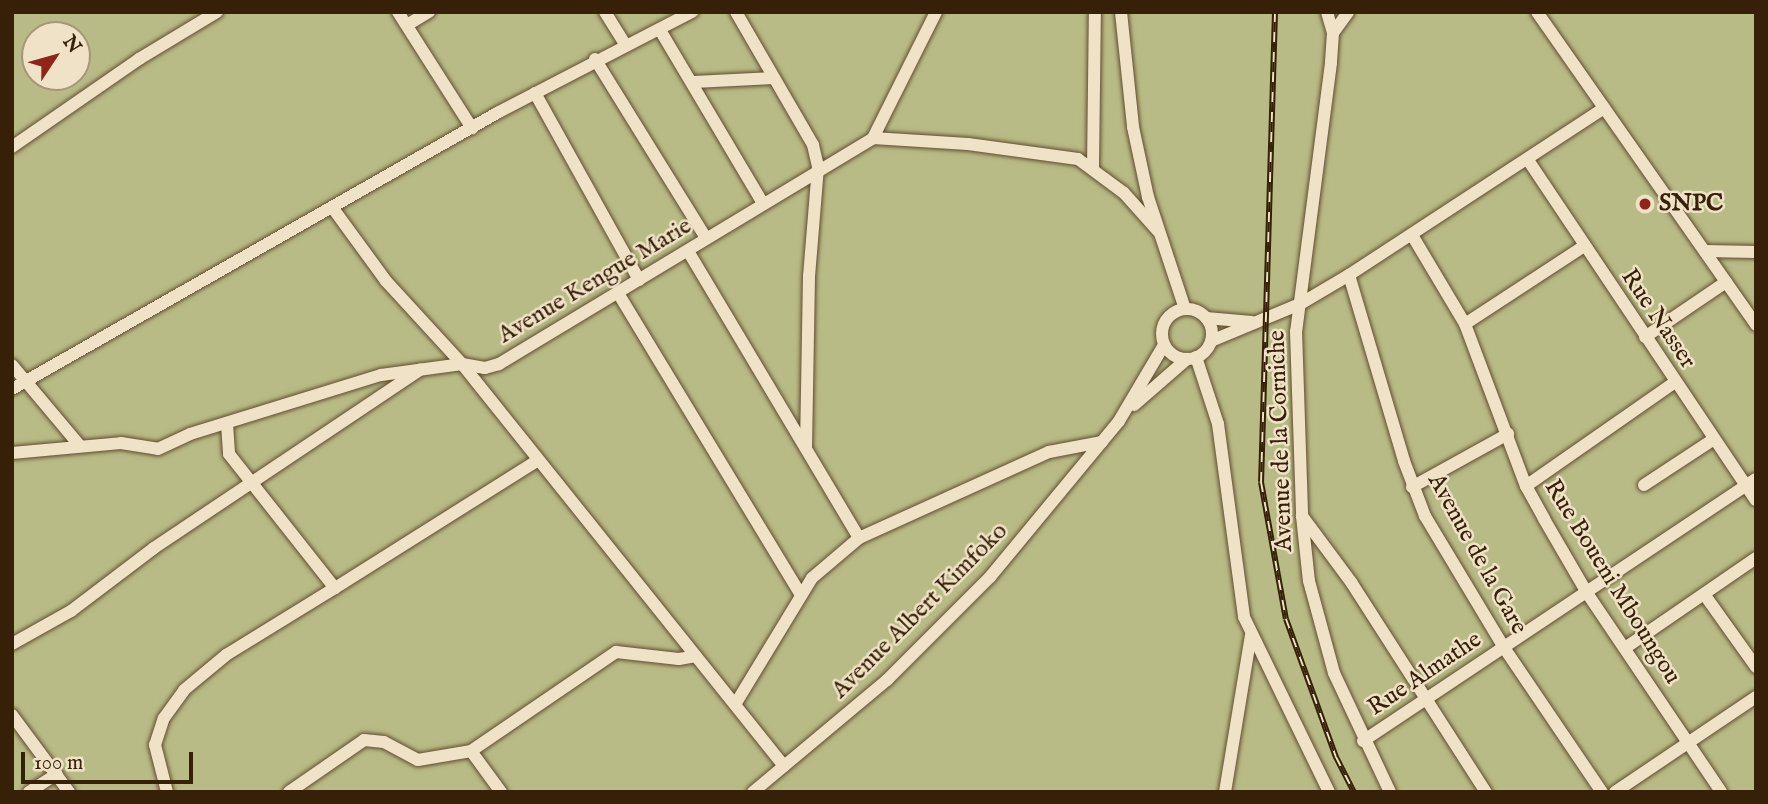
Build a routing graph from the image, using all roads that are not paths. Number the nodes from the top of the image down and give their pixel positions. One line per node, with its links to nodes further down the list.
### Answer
1 (217, 12): 24 (street)
2 (398, 12): 13 (street)
3 (429, 12): 13 (street)
4 (605, 12): 16 (street)
5 (692, 12): 14 (street)
6 (736, 12): 18 (street)
7 (936, 12): 23 (street)
8 (1095, 12): 27 (street)
9 (1121, 12): 30 (street)
10 (1327, 12): 15 (street, Avenue de la Corniche)
11 (1348, 12): 15 (street, Avenue de la Corniche)
12 (1537, 12): 21 (street)
13 (407, 25): 22 (street)
14 (660, 30): 16 (street); 19 (street)
15 (1333, 33): 41 (street, Avenue de la Corniche)
16 (626, 46): 17 (street)
17 (595, 59): 20 (street); 32 (street)
18 (774, 78): 19 (street); 26 (street)
19 (694, 82): 28 (street)
20 (535, 93): 22 (street); 38 (street)
21 (1604, 108): 25 (street); 35 (street)
22 (472, 128): 29 (street)
23 (873, 138): 26 (street, Avenue Kengue Marie); 27 (street)
24 (12, 147)
25 (1528, 160): 31 (street); 33 (street, Rue Nasser)
26 (818, 167): 28 (street, Avenue Kengue Marie); 63 (street)
27 (1093, 167): 30 (street)
28 (762, 202): 32 (street, Avenue Kengue Marie)
29 (332, 207): 51 (street); 54 (street)
30 (1158, 231): 42 (street)
31 (1412, 235): 37 (street); 45 (street, Rue Boueni Mboungou)
32 (706, 238): 34 (street, Avenue Kengue Marie)
33 (1584, 246): 45 (street); 47 (street, Rue Nasser)
34 (688, 251): 38 (street, Avenue Kengue Marie); 63 (street)
35 (1705, 251): 36 (street); 39 (street)
36 (1756, 252)
37 (1349, 275): 41 (street); 70 (street, Avenue de la Gare)
38 (639, 280): 40 (street, Avenue Kengue Marie)
39 (1726, 282): 46 (street); 47 (street)
40 (618, 293): 51 (street, Avenue Kengue Marie); 78 (street)
41 (1300, 304): 44 (street); 72 (street, Avenue de la Corniche)
42 (1185, 309): 43 (street); 49 (street)
43 (1206, 318): 44 (street); 48 (street)
44 (1256, 322): 48 (street)
45 (1465, 324): 59 (street, Rue Boueni Mboungou)
46 (1756, 325)
47 (1645, 337): 55 (street, Rue Nasser)
48 (1211, 341): 50 (street)
49 (1164, 345): 50 (street); 57 (street, Avenue Albert Kimfoko)
50 (1192, 358): 57 (street, Avenue Albert Kimfoko); 79 (street)
51 (462, 363): 53 (street, Avenue Kengue Marie); 65 (street)
52 (12, 365): 54 (street)
53 (421, 369): 58 (street, Avenue Kengue Marie); 66 (street)
54 (25, 381): 56 (street); 62 (street)
55 (1675, 383): 60 (street, Rue Nasser); 69 (street)
56 (12, 389)
57 (1125, 412): 61 (street, Avenue Albert Kimfoko)
58 (228, 424): 62 (street, Avenue Kengue Marie); 66 (street)
59 (1508, 434): 69 (street, Rue Boueni Mboungou); 70 (street)
60 (1714, 439): 67 (street, Rue Nasser); 68 (street)
61 (1101, 442): 73 (street); 92 (street, Avenue Albert Kimfoko)
62 (80, 446): 64 (street, Avenue Kengue Marie)
63 (806, 448): 73 (street)
64 (12, 453)
65 (537, 461): 75 (street); 83 (street)
66 (255, 482): 75 (street); 80 (street)
67 (1751, 482): 71 (street, Rue Nasser); 76 (street, Rue Almathe)
68 (1644, 485)
69 (1526, 486): 76 (street, Rue Boueni Mboungou)
70 (1412, 487): 81 (street, Avenue de la Gare)
71 (1756, 499)
72 (1302, 516): 86 (street); 89 (street, Avenue de la Corniche)
73 (859, 538): 78 (street)
74 (1756, 558): 77 (street)
75 (335, 588): 96 (street)
76 (1587, 593): 81 (street, Rue Almathe); 82 (street, Rue Boueni Mboungou)
77 (1704, 594): 82 (street); 84 (street)
78 (801, 595): 87 (street)
79 (1251, 635): 100 (street); 101 (street)
80 (12, 644)
81 (1503, 646): 86 (street, Rue Almathe); 104 (street, Avenue de la Gare)
82 (1625, 648): 90 (street, Rue Boueni Mboungou)
83 (696, 656): 87 (street); 91 (street)
84 (1756, 667)
85 (1756, 697): 90 (street)
86 (1424, 700): 89 (street, Rue Almathe); 103 (street)
87 (736, 703): 92 (street)
88 (12, 715): 93 (street)
89 (1363, 741): 102 (street, Avenue de la Corniche)
90 (1687, 741): 105 (street); 106 (street, Rue Boueni Mboungou)
91 (471, 751): 97 (street); 98 (street)
92 (784, 766): 99 (street, Avenue Albert Kimfoko)
93 (57, 774): 94 (street); 95 (street)
94 (29, 792)
95 (69, 792)
96 (167, 792)
97 (289, 792)
98 (501, 792)
99 (753, 792)
100 (1225, 792)
101 (1329, 792)
102 (1390, 792)
103 (1486, 792)
104 (1602, 792)
105 (1615, 792)
106 (1721, 792)

